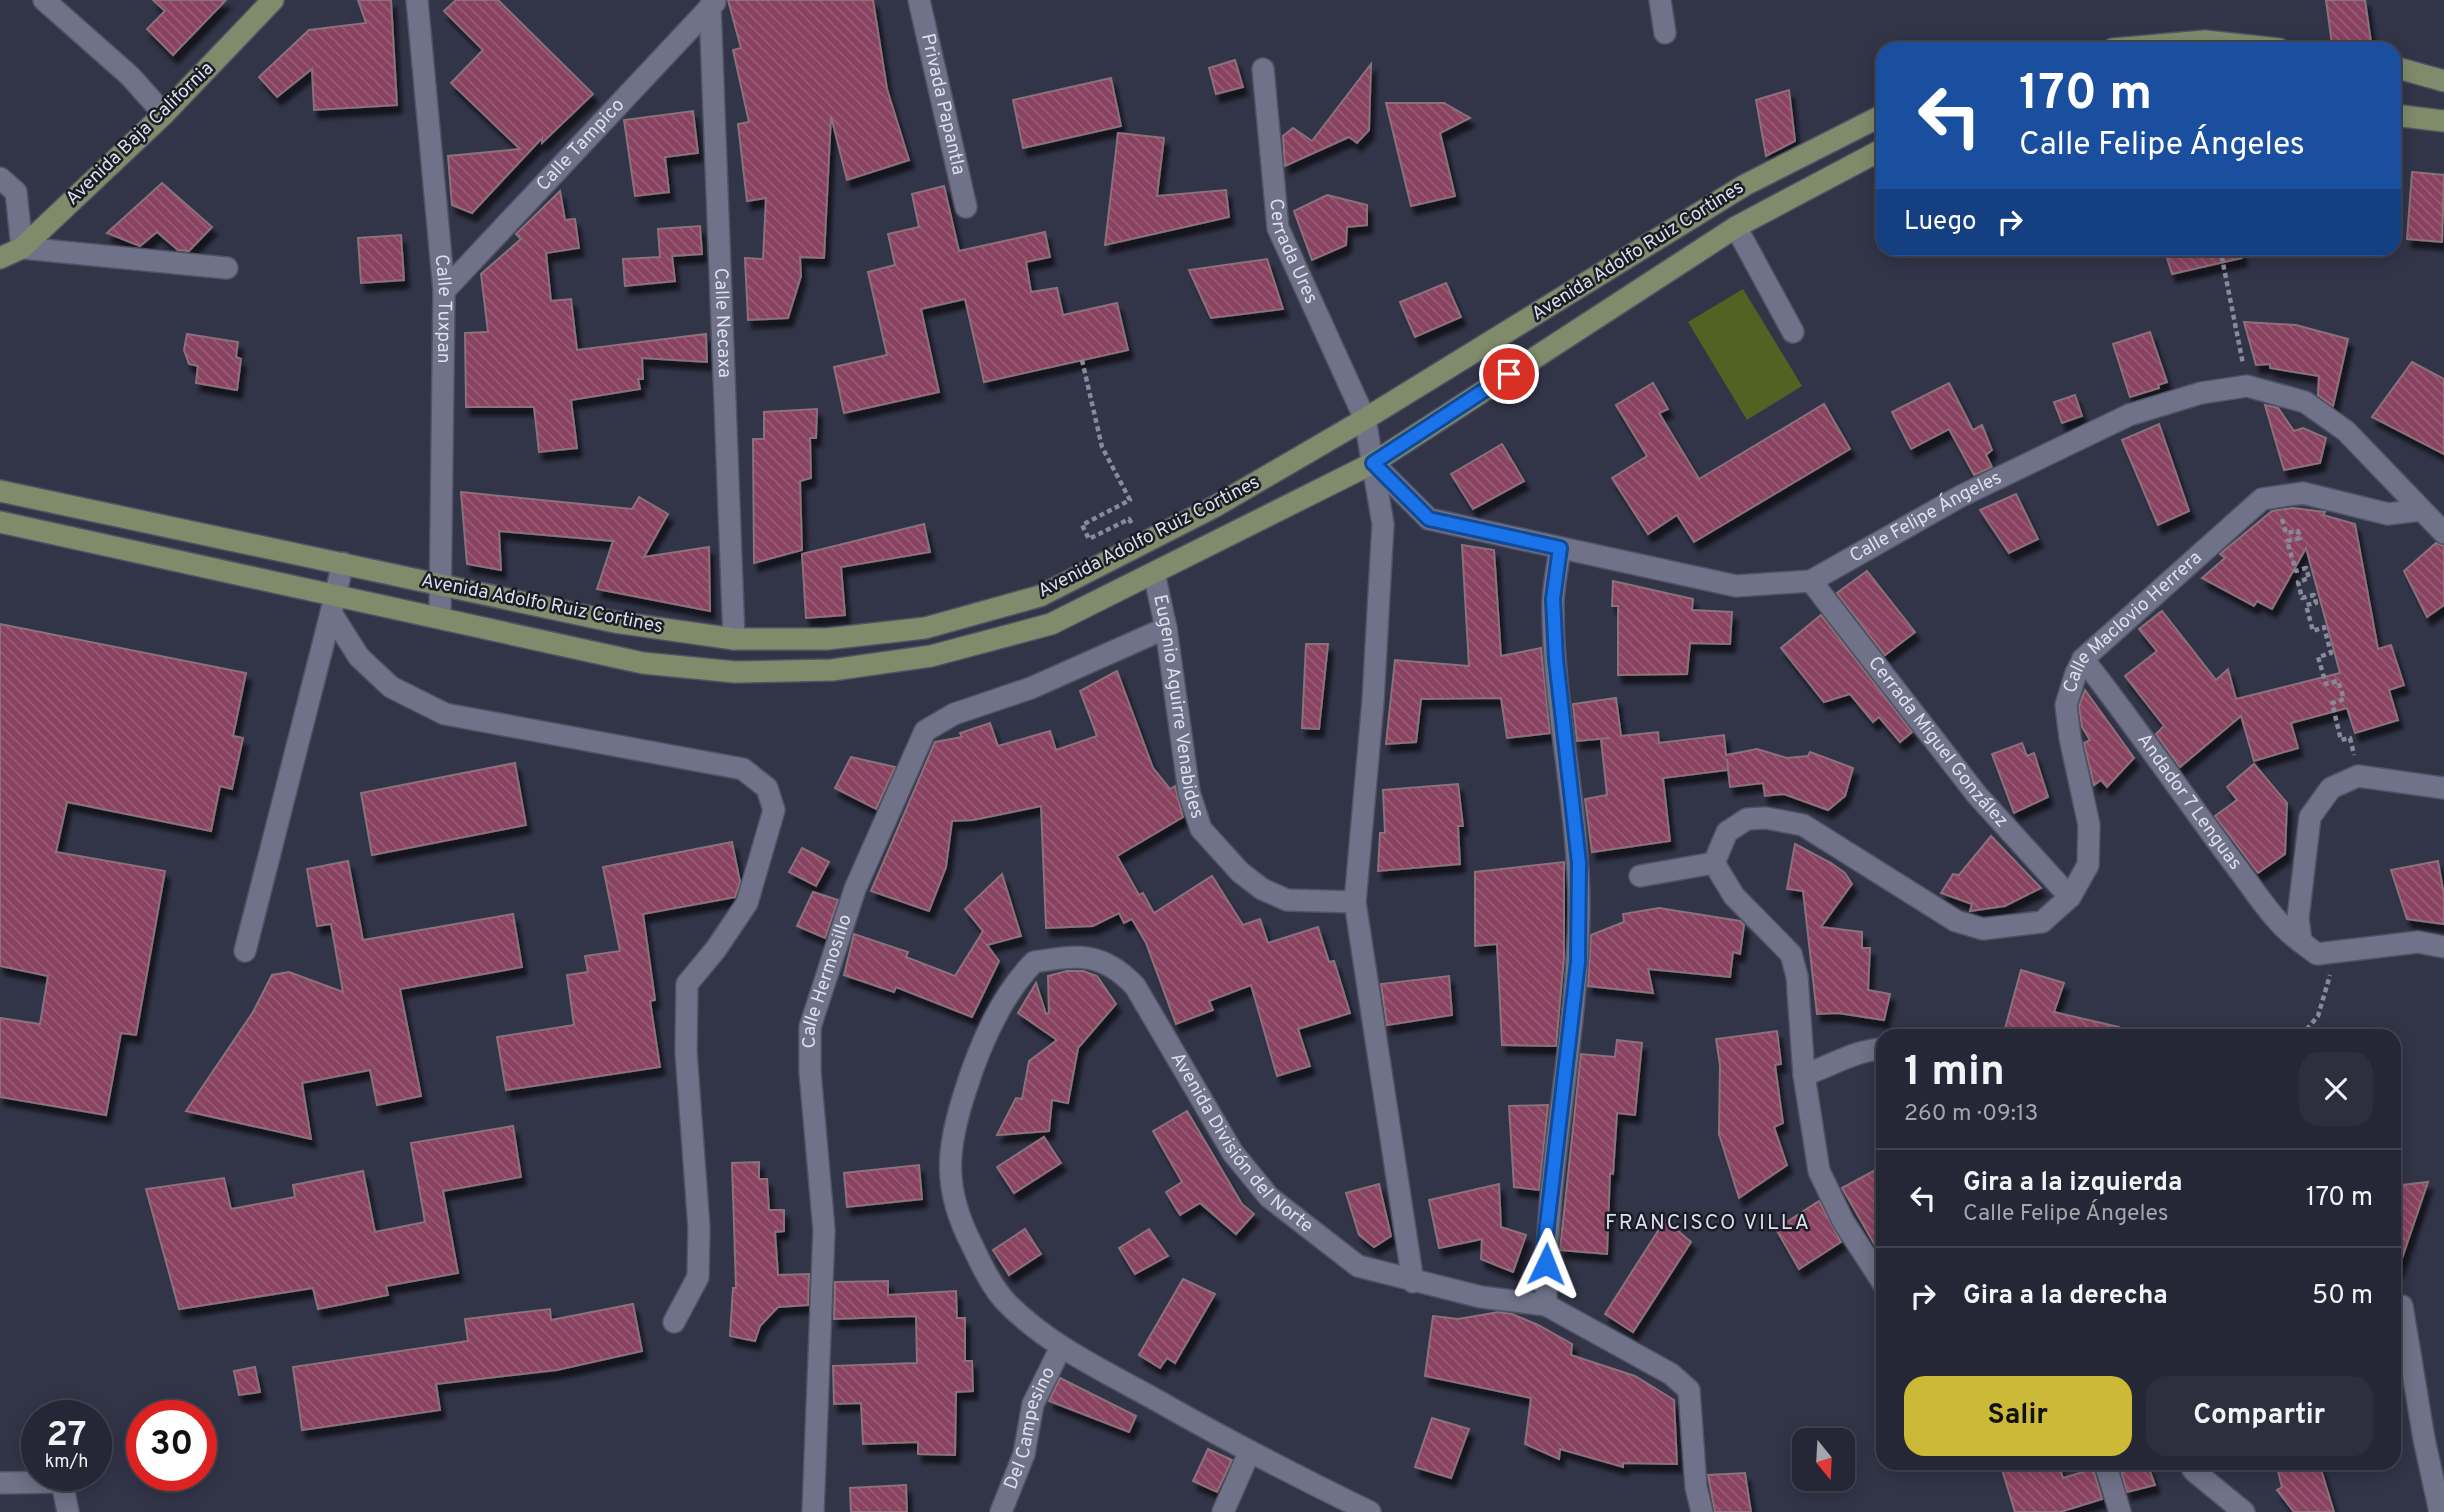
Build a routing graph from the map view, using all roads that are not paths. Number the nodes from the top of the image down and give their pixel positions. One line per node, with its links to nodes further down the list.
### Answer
1 (44, 0): 13 (street)
2 (417, 0): 24 (street, Calle Tuxpan)
3 (919, 0): 19 (street, Privada Papantla)
4 (1660, 0): 7 (street)
5 (271, 1): 13 (main road, Avenida Baja California)
6 (713, 3): 24 (street, Calle Tampico); 42 (street, Calle Necaxa)
7 (1665, 33)
8 (2185, 42): 9 (main road)
9 (2221, 42)
10 (1263, 69): 26 (street, Cerrada Ures)
11 (2401, 69): 12 (main road)
12 (2444, 81)
13 (164, 114): 21 (main road, Avenida Baja California)
14 (2401, 116): 16 (main road)
15 (1876, 119): 26 (main road, Avenida Adolfo Ruiz Cortines)
16 (2444, 121)
17 (1876, 153): 20 (main road, Avenida Adolfo Ruiz Cortines)
18 (0, 178): 21 (street)
19 (966, 207)
20 (1736, 227): 25 (street); 27 (main road, Avenida Adolfo Ruiz Cortines)
21 (22, 248): 22 (main road, Avenida Baja California); 23 (street)
22 (0, 258)
23 (227, 268)
24 (444, 291): 38 (street, Calle Tuxpan)
25 (1793, 332)
26 (1365, 419): 27 (street); 29 (main road, Avenida Adolfo Ruiz Cortines)
27 (1373, 463): 33 (main road, Avenida Adolfo Ruiz Cortines); 34 (street, Calle Felipe Ángeles); 48 (street)
28 (0, 491): 35 (main road, Avenida Adolfo Ruiz Cortines)
29 (1214, 507): 33 (main road); 42 (main road, Avenida Adolfo Ruiz Cortines)
30 (2421, 510): 32 (street, Calle Felipe Ángeles); 37 (street, Calle Felipe Ángeles); 43 (street, Calle Maclovio Herrera)
31 (0, 522): 39 (main road, Avenida Adolfo Ruiz Cortines)
32 (2444, 533)
33 (1231, 535): 36 (main road, Avenida Adolfo Ruiz Cortines)
34 (1560, 548): 37 (street, Calle Felipe Ángeles); 56 (street)
35 (343, 563): 38 (main road, Avenida Adolfo Ruiz Cortines); 39 (street)
36 (1154, 573): 40 (main road, Avenida Adolfo Ruiz Cortines); 41 (street, Eugenio Aguirre Venabides)
37 (1811, 581): 47 (street, Cerrada Miguel González)
38 (442, 584): 40 (street, Calle Tuxpan); 42 (main road, Avenida Adolfo Ruiz Cortines)
39 (334, 603): 40 (main road, Avenida Adolfo Ruiz Cortines); 51 (street); 58 (street)
40 (440, 617)
41 (1166, 628): 48 (street, Eugenio Aguirre Venabides); 65 (street, Calle Hermosillo)
42 (734, 639)
43 (2083, 659): 47 (street, Calle Maclovio Herrera); 49 (street, Andador 7 Lenguas)
44 (2444, 788): 49 (street)
45 (1714, 863): 46 (street); 47 (street, Calle Maclovio Herrera); 53 (street)
46 (1640, 876)
47 (2070, 897)
48 (1355, 902): 55 (street)
49 (2301, 942): 50 (street)
50 (2444, 947)
51 (245, 951)
52 (1876, 1050): 53 (street)
53 (1804, 1075): 54 (street)
54 (1876, 1272)
55 (1413, 1282): 56 (street, Avenida División del Norte); 59 (street, Avenida División del Norte)
56 (1546, 1305): 69 (street)
57 (2402, 1306): 72 (street)
58 (674, 1322)
59 (1061, 1347): 60 (street, Avenida División del Norte); 66 (street, Del Campesino)
60 (1250, 1453): 67 (street); 68 (street, Avenida División del Norte)
61 (2107, 1470): 70 (street)
62 (2193, 1470): 71 (street)
63 (0, 1483): 64 (street)
64 (68, 1512)
65 (813, 1512)
66 (1001, 1512)
67 (1223, 1512)
68 (1370, 1512)
69 (1702, 1512)
70 (2120, 1512)
71 (2244, 1512)
72 (2440, 1512)

